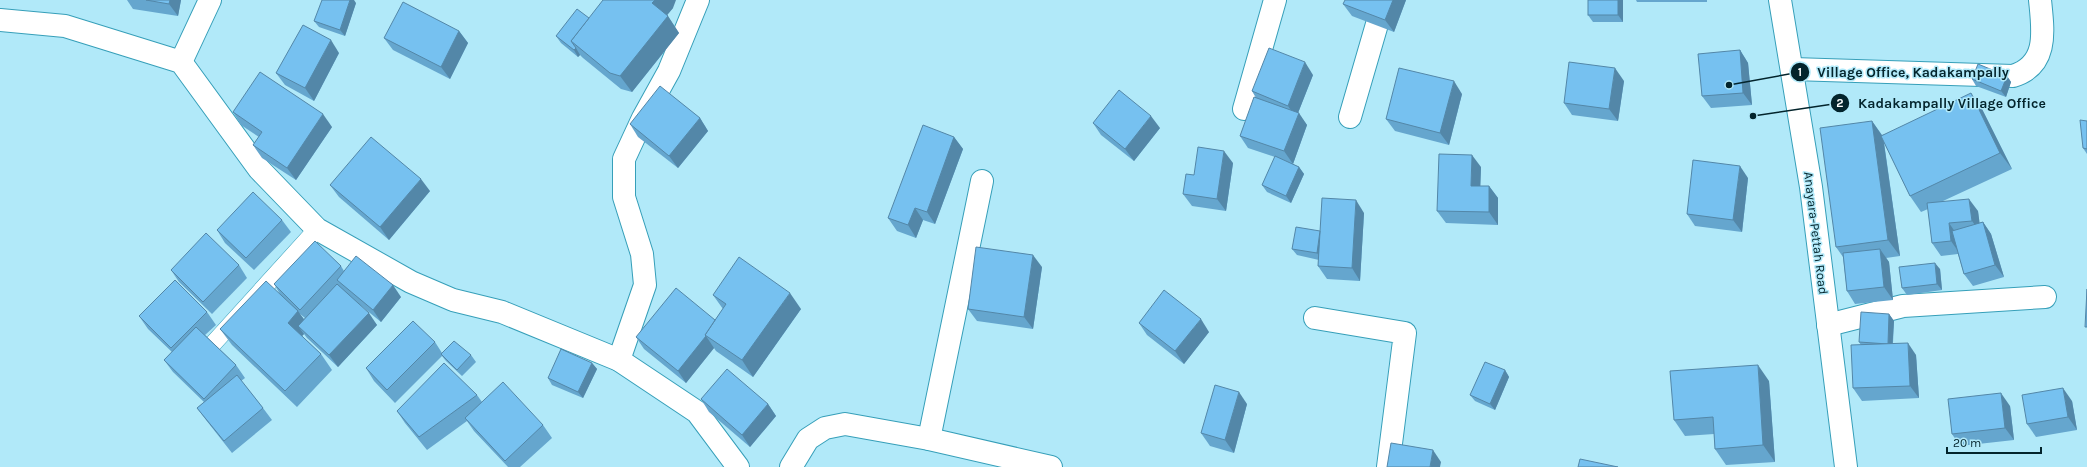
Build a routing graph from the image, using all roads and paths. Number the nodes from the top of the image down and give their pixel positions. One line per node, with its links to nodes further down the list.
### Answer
1 (210, 0): 8 (street)
2 (698, 0): 18 (street)
3 (1275, 0): 10 (street)
4 (1384, 0): 11 (street)
5 (1780, 0): 9 (street, Anayara-Pettah Road)
6 (2040, 0): 9 (street)
7 (0, 20): 8 (street)
8 (181, 62): 13 (street)
9 (1793, 69): 16 (street, Anayara-Pettah Road)
10 (1244, 109)
11 (1350, 118)
12 (982, 181): 19 (street)
13 (317, 229): 17 (lane); 18 (street)
14 (2045, 297): 16 (street)
15 (1315, 318): 23 (street)
16 (1828, 325): 24 (street, Anayara-Pettah Road)
17 (201, 357)
18 (619, 360): 20 (street)
19 (929, 439): 21 (street); 22 (street)
20 (738, 467)
21 (791, 467)
22 (1051, 467)
23 (1388, 467)
24 (1846, 467)

